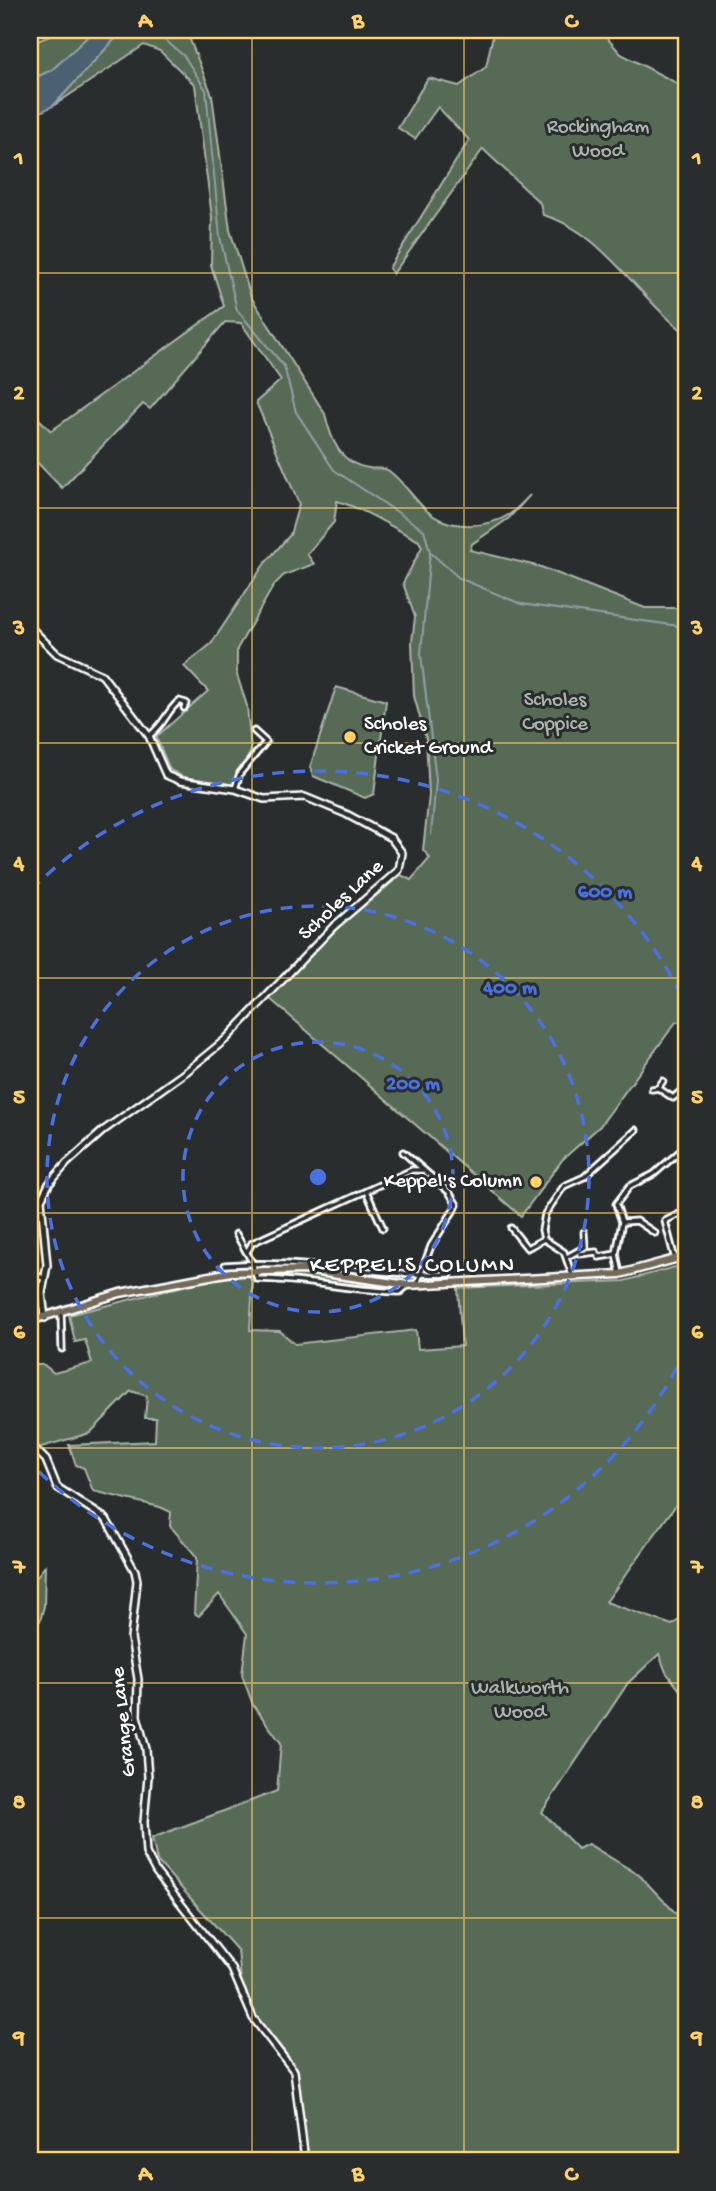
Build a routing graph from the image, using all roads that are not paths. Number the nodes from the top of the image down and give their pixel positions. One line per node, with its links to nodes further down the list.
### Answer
1 (30, 627): 4 (street, Scholes Lane)
2 (184, 708): 4 (street)
3 (254, 731): 5 (street)
4 (149, 736): 5 (street, Scholes Lane)
5 (235, 789): 38 (street, Scholes Lane)
6 (663, 1081): 8 (street)
7 (686, 1087): 8 (street)
8 (658, 1088): 9 (street)
9 (652, 1089)
10 (636, 1130): 24 (street)
11 (686, 1146): 12 (street)
12 (681, 1150): 14 (street); 18 (street)
13 (403, 1152): 15 (street)
14 (686, 1156)
15 (422, 1170): 16 (street); 36 (street)
16 (366, 1191): 19 (street); 25 (street)
17 (683, 1212): 30 (street)
18 (622, 1222): 22 (street); 27 (street)
19 (383, 1228)
20 (511, 1228): 24 (street)
21 (584, 1232): 28 (street)
22 (655, 1233)
23 (236, 1234): 25 (street)
24 (544, 1239): 28 (street)
25 (247, 1252): 32 (street)
26 (580, 1254): 27 (street)
27 (615, 1254): 34 (street)
28 (567, 1256): 37 (street)
29 (686, 1256): 30 (main road)
30 (675, 1259): 34 (main road)
31 (225, 1265): 32 (street)
32 (253, 1266): 36 (street); 39 (main road); 39 (street); 41 (main road)
33 (450, 1274): 36 (street)
34 (620, 1274): 37 (main road)
35 (30, 1275): 38 (street)
36 (420, 1275): 40 (street)
37 (572, 1275): 40 (main road)
38 (45, 1278): 42 (street, Scholes Lane)
39 (408, 1285): 40 (main road)
40 (417, 1285)
41 (61, 1313): 42 (main road); 44 (street)
42 (45, 1318): 43 (main road)
43 (30, 1321)
44 (62, 1349)
45 (30, 1444): 46 (street, Grange Lane)
46 (305, 2161)

